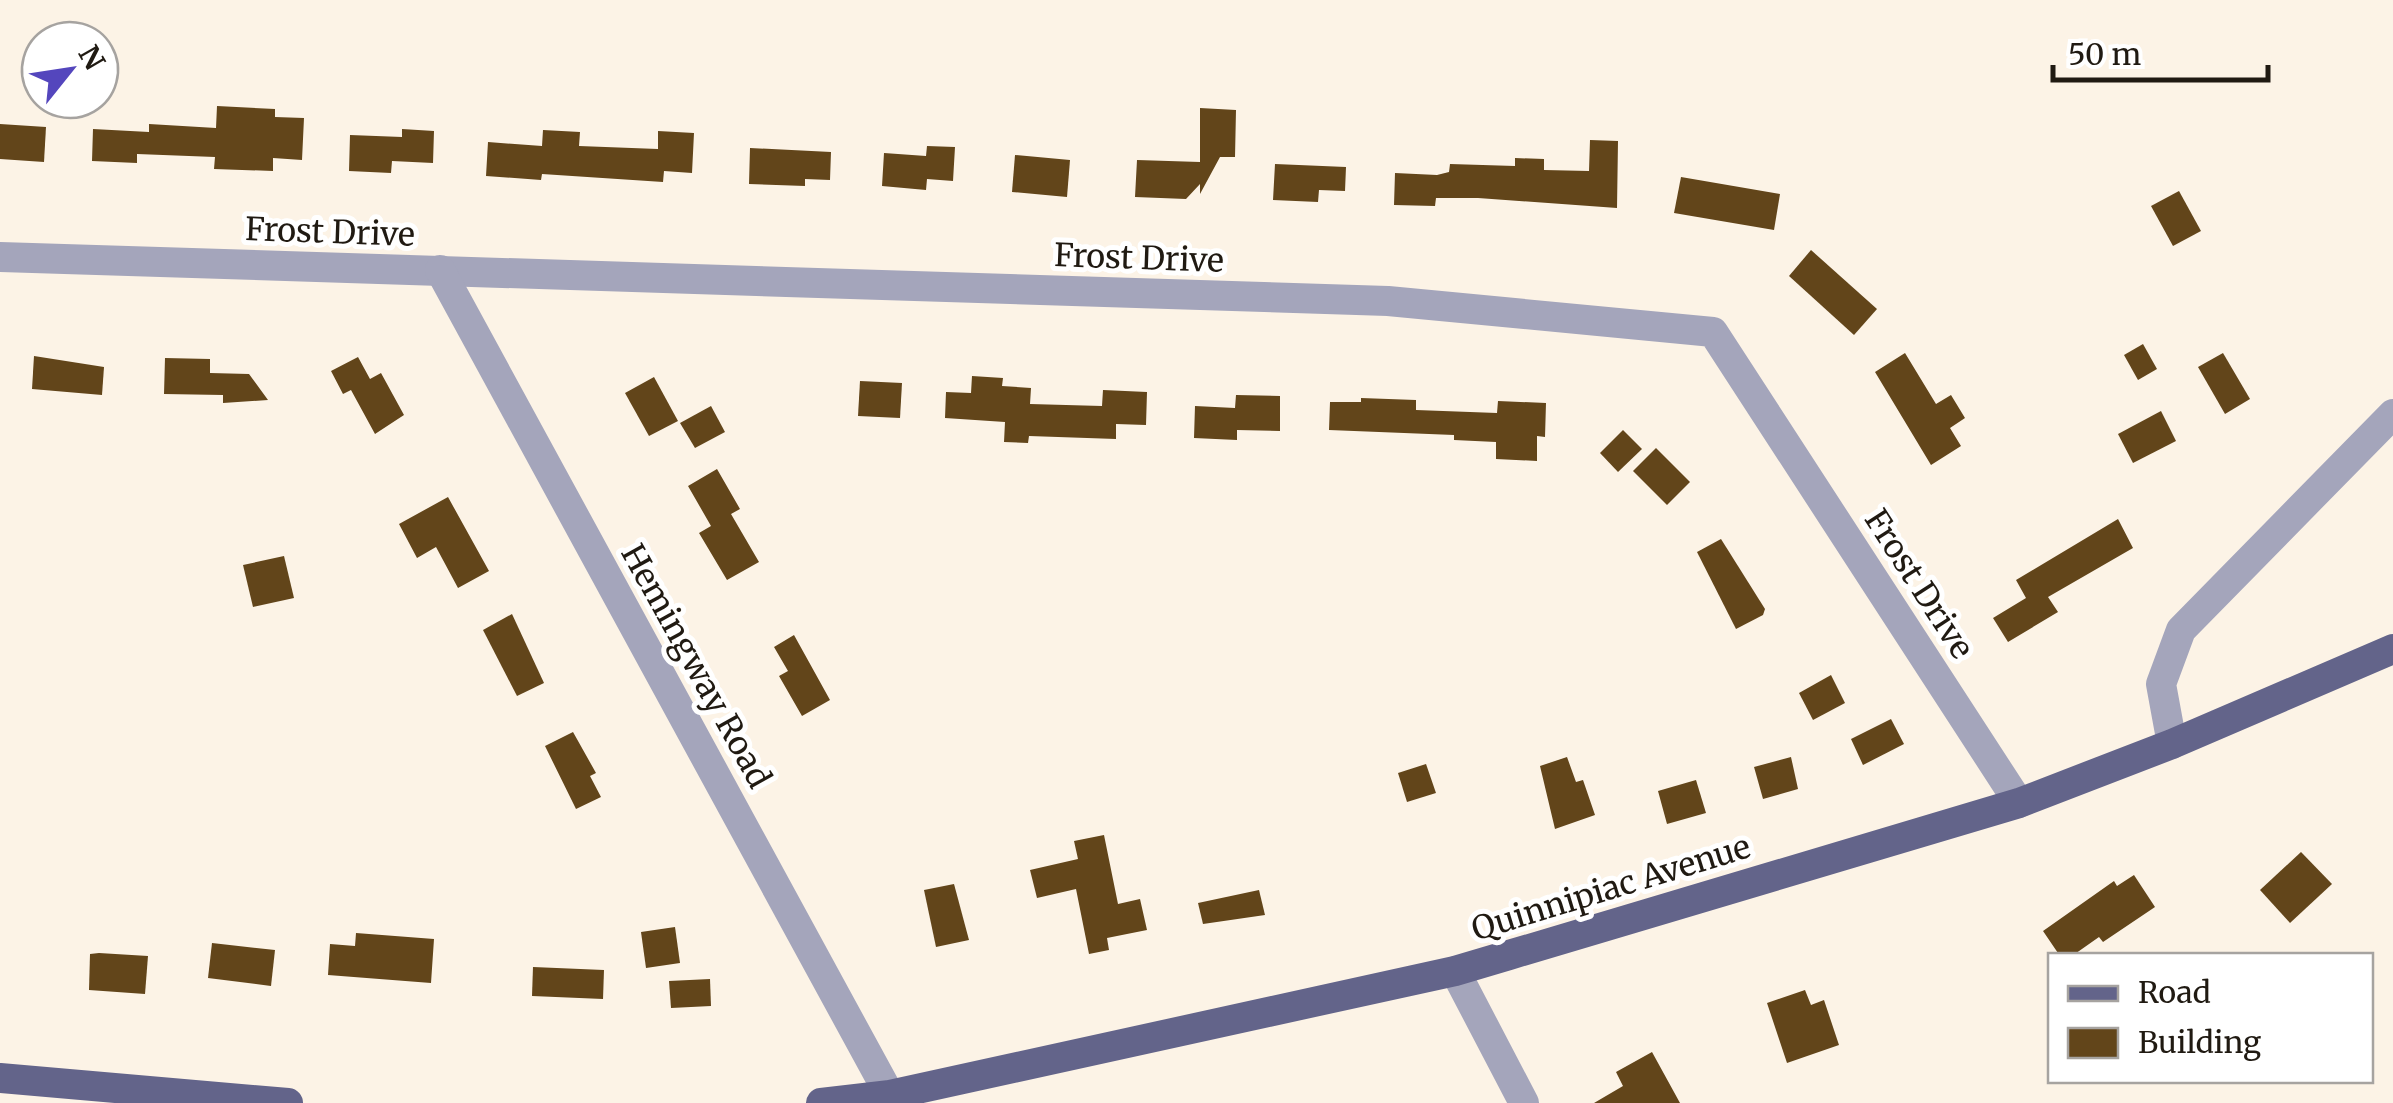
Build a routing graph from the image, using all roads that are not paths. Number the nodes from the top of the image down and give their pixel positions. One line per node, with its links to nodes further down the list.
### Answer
1 (0, 256): 2 (street, Frost Drive)
2 (440, 270): 6 (street, Frost Drive); 9 (street, Hemingway Road)
3 (2393, 414): 5 (street)
4 (2393, 650): 5 (main road, Quinnipiac Avenue)
5 (2172, 744): 6 (main road, Quinnipiac Avenue)
6 (2019, 803): 7 (main road, Quinnipiac Avenue)
7 (1454, 971): 9 (main road, Quinnipiac Avenue); 12 (street)
8 (0, 1078): 10 (main road)
9 (892, 1099): 11 (main road, Quinnipiac Avenue)
10 (288, 1103)
11 (821, 1103)
12 (1524, 1103)

